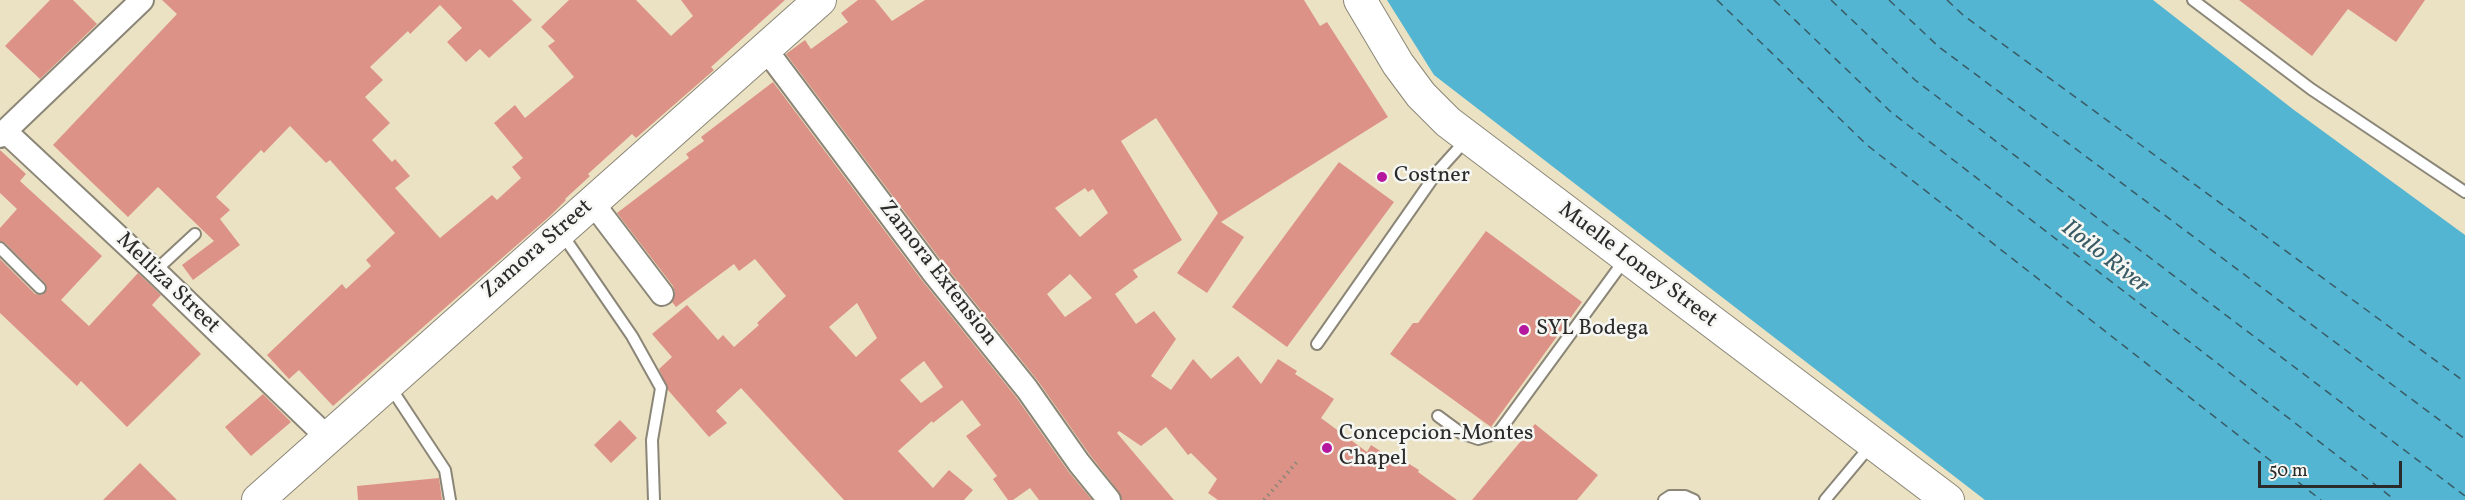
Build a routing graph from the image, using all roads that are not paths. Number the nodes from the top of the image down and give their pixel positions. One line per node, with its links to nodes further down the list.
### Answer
1 (142, 0): 6 (street)
2 (820, 0): 5 (main road, Zamora Street)
3 (1360, 0): 7 (main road, Muelle Loney Street)
4 (2193, 0): 8 (lane)
5 (763, 50): 9 (main road, Zamora Street); 25 (street, Zamora Extension)
6 (1, 135): 14 (street, Melliza Street)
7 (1468, 138): 13 (main road, Muelle Loney Street); 17 (lane)
8 (2465, 192)
9 (592, 202): 10 (main road, Zamora Street); 16 (street)
10 (560, 231): 18 (main road, Zamora Street); 24 (lane)
11 (195, 234): 14 (lane)
12 (0, 248): 15 (lane)
13 (1626, 257): 19 (lane); 21 (main road, Muelle Loney Street)
14 (155, 271): 20 (street, Melliza Street)
15 (40, 288)
16 (662, 294)
17 (1317, 344)
18 (388, 382): 20 (main road, Zamora Street); 23 (lane)
19 (1438, 416)
20 (328, 438): 22 (main road, Zamora Street)
21 (1873, 442): 28 (lane); 29 (main road, Muelle Loney Street)
22 (258, 500)
23 (450, 500)
24 (654, 500)
25 (1109, 500)
26 (1664, 500): 27 (lane)
27 (1694, 500)
28 (1824, 500)
29 (1948, 500)

